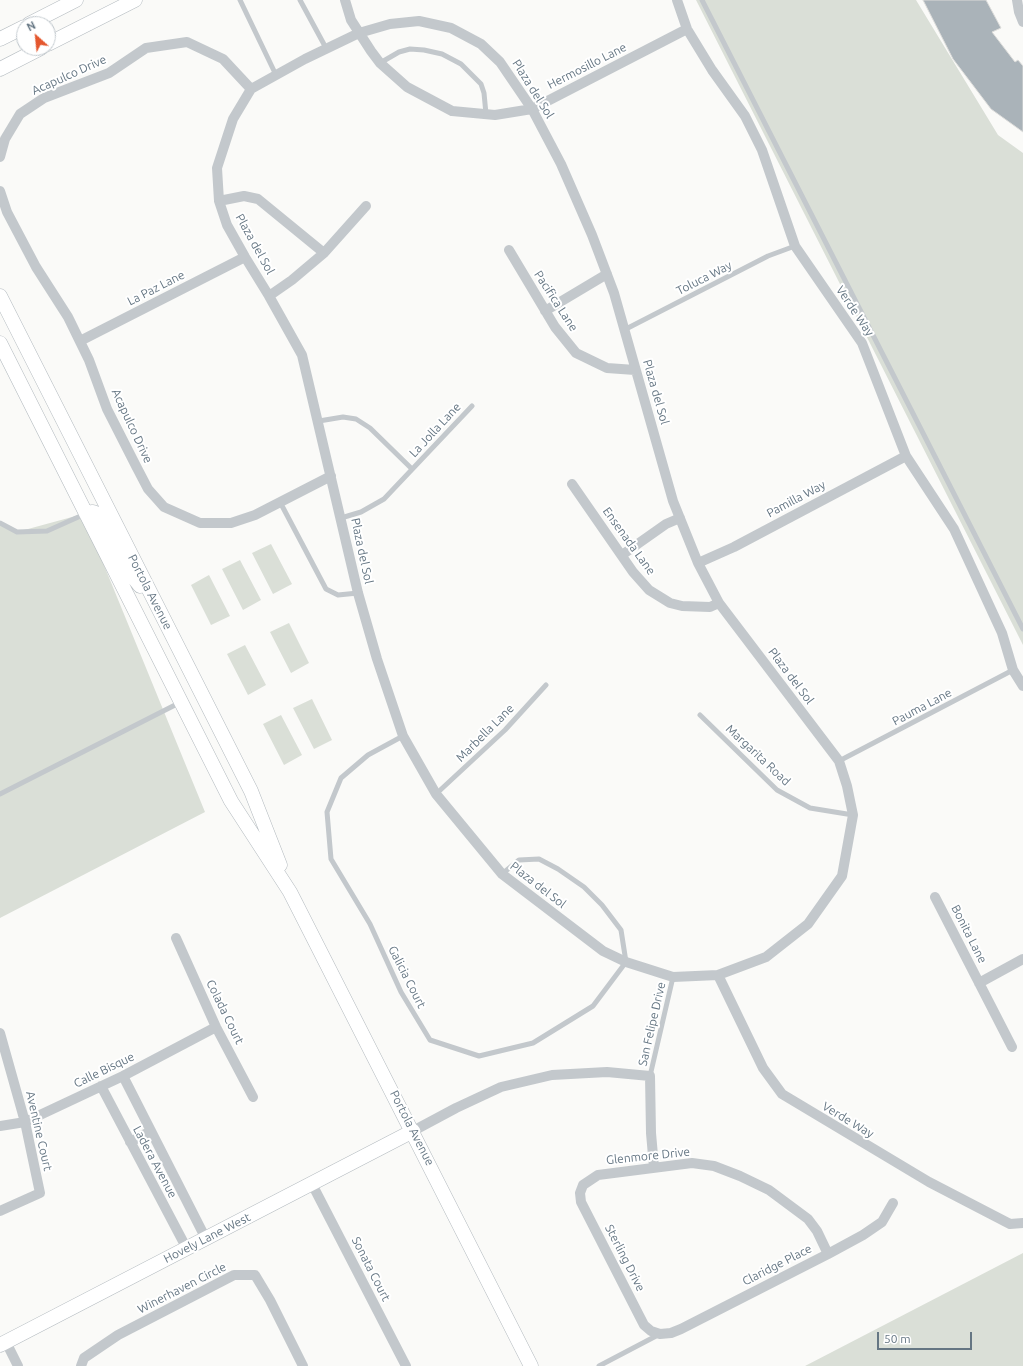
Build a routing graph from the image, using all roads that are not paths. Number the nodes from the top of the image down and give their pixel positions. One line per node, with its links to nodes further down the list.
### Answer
1 (76, 0): 9 (main road)
2 (135, 0): 15 (main road)
3 (240, 0): 20 (lane)
4 (300, 0): 16 (lane)
5 (345, 0): 13 (street)
6 (677, 0): 11 (street, Verde Way)
7 (702, 0): 56 (lane)
8 (1017, 0): 10 (street)
9 (42, 16)
10 (1023, 22)
11 (687, 30): 22 (street, Hermosillo Lane); 28 (street, Verde Way)
12 (16, 31): 14 (main road)
13 (359, 33): 16 (street, Plaza del Sol); 18 (street, Hermosillo Lane); 22 (street, Plaza del Sol)
14 (0, 39)
15 (56, 40)
16 (326, 48): 20 (street, Plaza del Sol)
17 (25, 56): 19 (main road)
18 (380, 63): 23 (street, Hermosillo Lane); 23 (lane)
19 (0, 69)
20 (276, 75): 21 (street, Plaza del Sol)
21 (251, 89): 24 (street, Acapulco Drive); 26 (street, Plaza del Sol)
22 (532, 109): 23 (street, Hermosillo Lane); 32 (street, Plaza del Sol)
23 (486, 114)
24 (0, 158)
25 (0, 191): 37 (street, Acapulco Drive)
26 (219, 201): 30 (street); 31 (street, Plaza del Sol)
27 (366, 206): 30 (street)
28 (795, 246): 36 (lane, Toluca Way); 42 (street, Verde Way)
29 (508, 250): 35 (street, Pacifica Lane)
30 (324, 252): 34 (street)
31 (245, 258): 34 (street, Plaza del Sol); 37 (street, La Paz Lane)
32 (607, 274): 35 (street); 36 (street, Plaza del Sol)
33 (0, 296): 54 (main road, Portola Avenue)
34 (269, 296): 41 (street, Plaza del Sol)
35 (545, 311): 39 (street, Pacifica Lane)
36 (624, 330): 39 (street, Plaza del Sol)
37 (80, 341): 46 (street, Acapulco Drive)
38 (0, 343): 47 (main road, Portola Avenue)
39 (635, 370): 49 (street, Plaza del Sol)
40 (472, 406): 43 (lane, La Jolla Lane)
41 (319, 421): 43 (lane, La Jolla Lane); 44 (street, Plaza del Sol)
42 (906, 456): 52 (street, Pamilla Way); 57 (street, Verde Way)
43 (412, 469): 48 (lane, La Jolla Lane)
44 (331, 476): 46 (street, Acapulco Drive); 48 (street, Plaza del Sol)
45 (572, 484): 51 (street, Ensenada Lane)
46 (280, 502): 53 (lane)
47 (87, 513): 50 (lane); 54 (main road); 60 (main road, Portola Avenue)
48 (341, 518): 53 (street, Plaza del Sol)
49 (680, 518): 51 (street); 52 (street, Plaza del Sol)
50 (0, 523)
51 (622, 555): 55 (street, Ensenada Lane)
52 (698, 564): 55 (street, Plaza del Sol)
53 (358, 593): 62 (street, Plaza del Sol)
54 (151, 594): 68 (main road, Portola Avenue)
55 (719, 603): 63 (street, Plaza del Sol)
56 (1023, 629)
57 (1013, 670): 59 (street, Verde Way); 63 (lane, Pauma Lane)
58 (546, 684): 65 (lane, Marbella Lane)
59 (1023, 686)
60 (182, 702): 64 (lane); 68 (main road, Portola Avenue)
61 (700, 715): 66 (lane, Margarita Road)
62 (403, 736): 65 (street, Plaza del Sol); 72 (lane, Galicia Court)
63 (839, 761): 66 (street, Plaza del Sol)
64 (0, 794)
65 (436, 794): 67 (street, Plaza del Sol)
66 (853, 815): 73 (street, Plaza del Sol)
67 (502, 874): 72 (street, Plaza del Sol); 72 (lane)
68 (290, 892): 86 (main road, Portola Avenue)
69 (935, 897): 75 (street, Bonita Lane)
70 (176, 938): 76 (street, Colada Court)
71 (1023, 959): 75 (street, Bonita Lane)
72 (626, 962): 74 (street, Plaza del Sol)
73 (718, 975): 74 (street, Plaza del Sol); 93 (street, Verde Way)
74 (673, 977): 80 (lane, San Felipe Drive)
75 (979, 983): 78 (street, Bonita Lane)
76 (216, 1027): 79 (street, Calle Bisque); 82 (street, Colada Court)
77 (0, 1033): 83 (street, Aventine Court)
78 (1012, 1047)
79 (123, 1076): 81 (street, Calle Bisque); 85 (street, Ladera Avenue)
80 (650, 1076): 86 (street); 88 (street)
81 (101, 1086): 83 (street, Calle Bisque); 87 (street, Ladera Avenue)
82 (253, 1097)
83 (25, 1122): 84 (street, Calle Bisque); 92 (street, Aventine Court)
84 (0, 1126)
85 (151, 1131): 87 (street); 94 (street, Ladera Avenue)
86 (413, 1132): 89 (main road, Hovely Lane West); 103 (main road, Portola Avenue)
87 (130, 1142): 95 (street, Ladera Avenue)
88 (654, 1167): 90 (street, Glenmore Drive); 96 (street, Glenmore Drive)
89 (312, 1184): 94 (main road, Hovely Lane West); 102 (street, Sonata Court)
90 (583, 1185): 97 (street, Sterling Drive)
91 (893, 1203): 96 (street, Claridge Place)
92 (0, 1212)
93 (1023, 1223)
94 (206, 1239): 95 (main road, Hovely Lane West)
95 (187, 1249): 98 (main road, Hovely Lane West)
96 (828, 1254): 97 (street, Claridge Place)
97 (660, 1334): 104 (lane)
98 (3, 1344): 99 (street)
99 (18, 1366)
100 (81, 1366): 101 (street, Winerhaven Circle)
101 (304, 1366)
102 (406, 1366)
103 (532, 1366)
104 (599, 1366)

